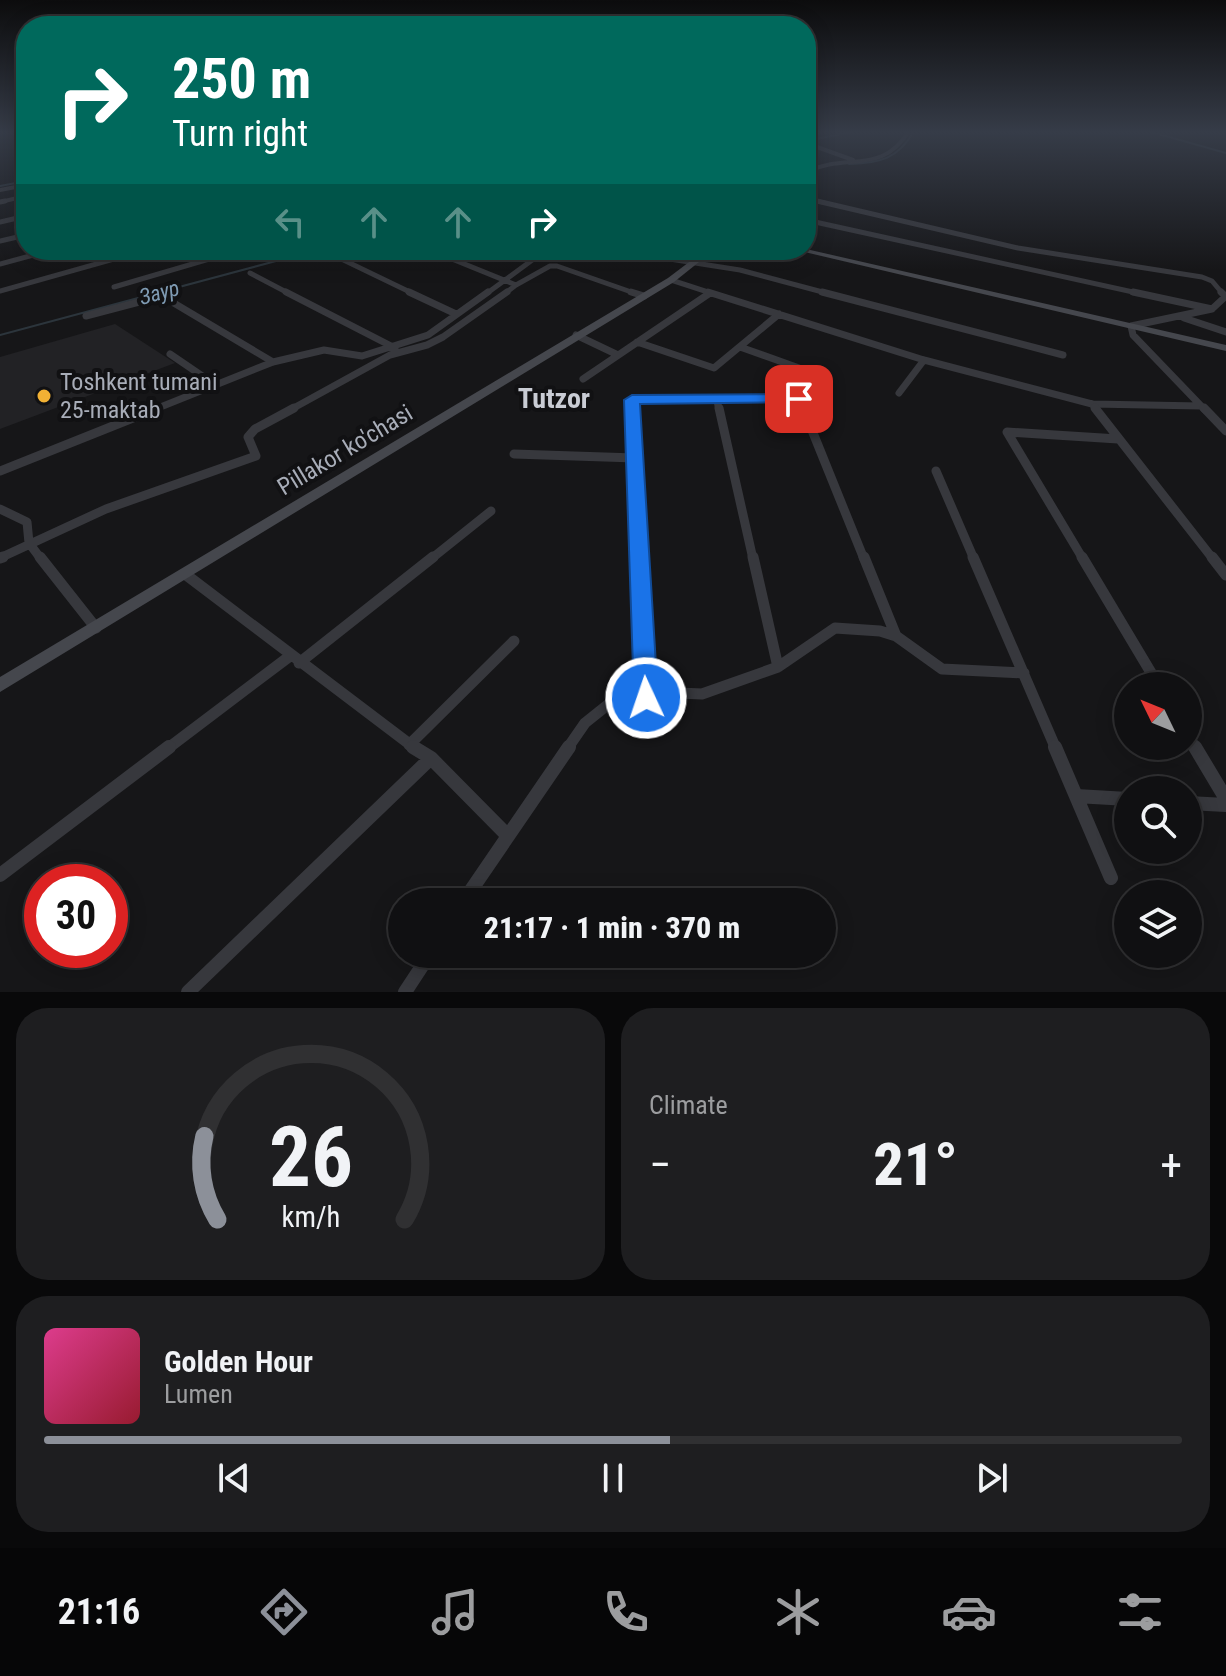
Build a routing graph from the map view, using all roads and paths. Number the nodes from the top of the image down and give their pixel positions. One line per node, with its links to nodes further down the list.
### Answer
1 (816, 201): 19 (street)
2 (816, 222): 20 (street)
3 (816, 254): 25 (street)
4 (110, 260): 16 (street)
5 (206, 260): 15 (street)
6 (344, 260): 21 (street)
7 (456, 260): 12 (street)
8 (532, 260): 12 (street)
9 (690, 260): 10 (street)
10 (698, 261): 13 (street, Pillakor ko'chasi); 34 (street)
11 (250, 273): 30 (street)
12 (506, 279): 14 (street); 21 (street)
13 (671, 280): 17 (street); 18 (street, Pillakor ko'chasi)
14 (516, 285): 18 (street); 52 (street)
15 (114, 287)
16 (0, 291)
17 (710, 293): 22 (street); 28 (street)
18 (644, 296): 27 (street, Pillakor ko'chasi)
19 (1226, 297): 20 (street)
20 (1212, 309): 24 (street)
21 (456, 314): 30 (street)
22 (779, 314): 29 (street); 35 (street)
23 (86, 316): 36 (street)
24 (1182, 317): 25 (street); 26 (street)
25 (1131, 326): 31 (street); 43 (street)
26 (1226, 332)
27 (576, 335): 33 (street); 54 (street, Pillakor ko'chasi)
28 (637, 342): 29 (street); 33 (street)
29 (740, 347): 37 (street)
30 (395, 348): 36 (street)
31 (1226, 348)
32 (170, 354): 39 (street)
33 (618, 355): 38 (street)
34 (1063, 355)
35 (924, 360): 40 (street); 42 (street)
36 (273, 362): 39 (street)
37 (799, 368)
38 (583, 379)
39 (214, 384): 48 (street)
40 (899, 393)
41 (717, 401): 47 (street); 57 (street); 60 (street)
42 (1092, 404): 43 (street); 45 (street)
43 (1201, 406): 44 (street)
44 (1226, 431)
45 (1118, 439): 55 (street); 61 (street)
46 (514, 454): 47 (street)
47 (635, 458): 64 (street)
48 (0, 471)
49 (936, 471): 62 (street)
50 (0, 509): 52 (street)
51 (491, 511): 59 (street)
52 (29, 543): 53 (street); 56 (street)
53 (0, 558)
54 (185, 574): 56 (street, Pillakor ko'chasi); 59 (street)
55 (1226, 575)
56 (96, 628): 63 (street, Pillakor ko'chasi)
57 (896, 636): 60 (street); 62 (street)
58 (514, 641): 65 (street)
59 (294, 659): 65 (street); 73 (street)
60 (778, 667): 64 (street)
61 (1151, 672)
62 (1024, 673): 68 (street)
63 (0, 685)
64 (646, 698): 72 (street)
65 (409, 745): 66 (street)
66 (431, 758): 72 (street); 77 (street)
67 (1202, 760): 70 (street)
68 (1076, 796): 69 (street); 74 (street)
69 (1114, 798)
70 (1226, 802): 71 (street)
71 (1202, 803)
72 (507, 835): 75 (street)
73 (0, 875)
74 (1111, 878)
75 (472, 888)
76 (421, 968): 78 (street)
77 (188, 992)
78 (405, 992)

